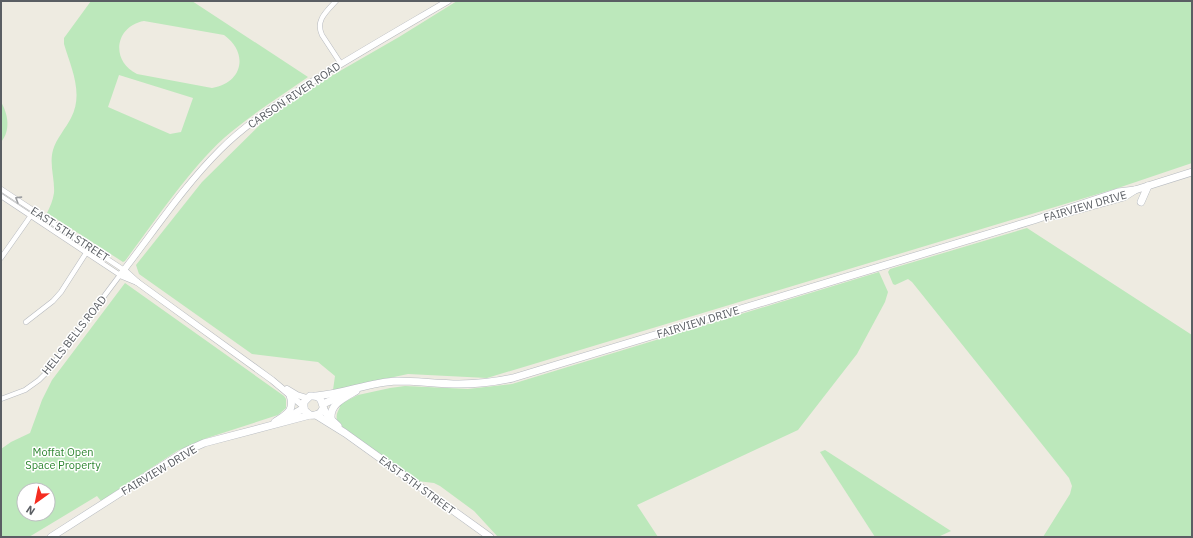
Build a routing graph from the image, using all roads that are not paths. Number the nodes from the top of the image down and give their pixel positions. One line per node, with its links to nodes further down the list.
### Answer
1 (336, 1): 3 (street)
2 (448, 1): 3 (street, CARSON RIVER ROAD)
3 (341, 64): 14 (street, CARSON RIVER ROAD)
4 (1192, 172): 5 (main road, FAIRVIEW DRIVE)
5 (1148, 186): 8 (main road); 17 (main road, FAIRVIEW DRIVE)
6 (1, 189): 9 (street, EAST 5TH STREET, one-way to 6)
7 (1, 196): 10 (street, EAST 5TH STREET)
8 (1140, 202)
9 (34, 210): 10 (street); 11 (street, EAST 5TH STREET)
10 (31, 216): 12 (street, EAST 5TH STREET); 13 (street)
11 (90, 247): 12 (street); 14 (street, EAST 5TH STREET)
12 (86, 252): 14 (street, EAST 5TH STREET); 15 (street)
13 (1, 258)
14 (122, 272): 16 (street, EAST 5TH STREET); 21 (street, HELLS BELLS ROAD)
15 (26, 322)
16 (272, 380): 18 (street, EAST 5TH STREET); 20 (street, EAST 5TH STREET)
17 (358, 388): 19 (main road, FAIRVIEW DRIVE); 22 (main road, FAIRVIEW DRIVE); 25 (main road)
18 (290, 395): 23 (street, EAST 5TH STREET); 26 (main road)
19 (316, 396): 20 (main road); 22 (main road)
20 (307, 398): 23 (main road)
21 (1, 399)
22 (323, 406): 24 (main road); 25 (main road, EAST 5TH STREET)
23 (303, 407): 24 (main road); 26 (main road, FAIRVIEW DRIVE)
24 (313, 415): 26 (main road, FAIRVIEW DRIVE); 27 (main road, EAST 5TH STREET)
25 (331, 418): 27 (main road, EAST 5TH STREET)
26 (273, 425): 28 (main road, FAIRVIEW DRIVE)
27 (345, 433): 29 (main road, EAST 5TH STREET)
28 (51, 537)
29 (490, 537)

